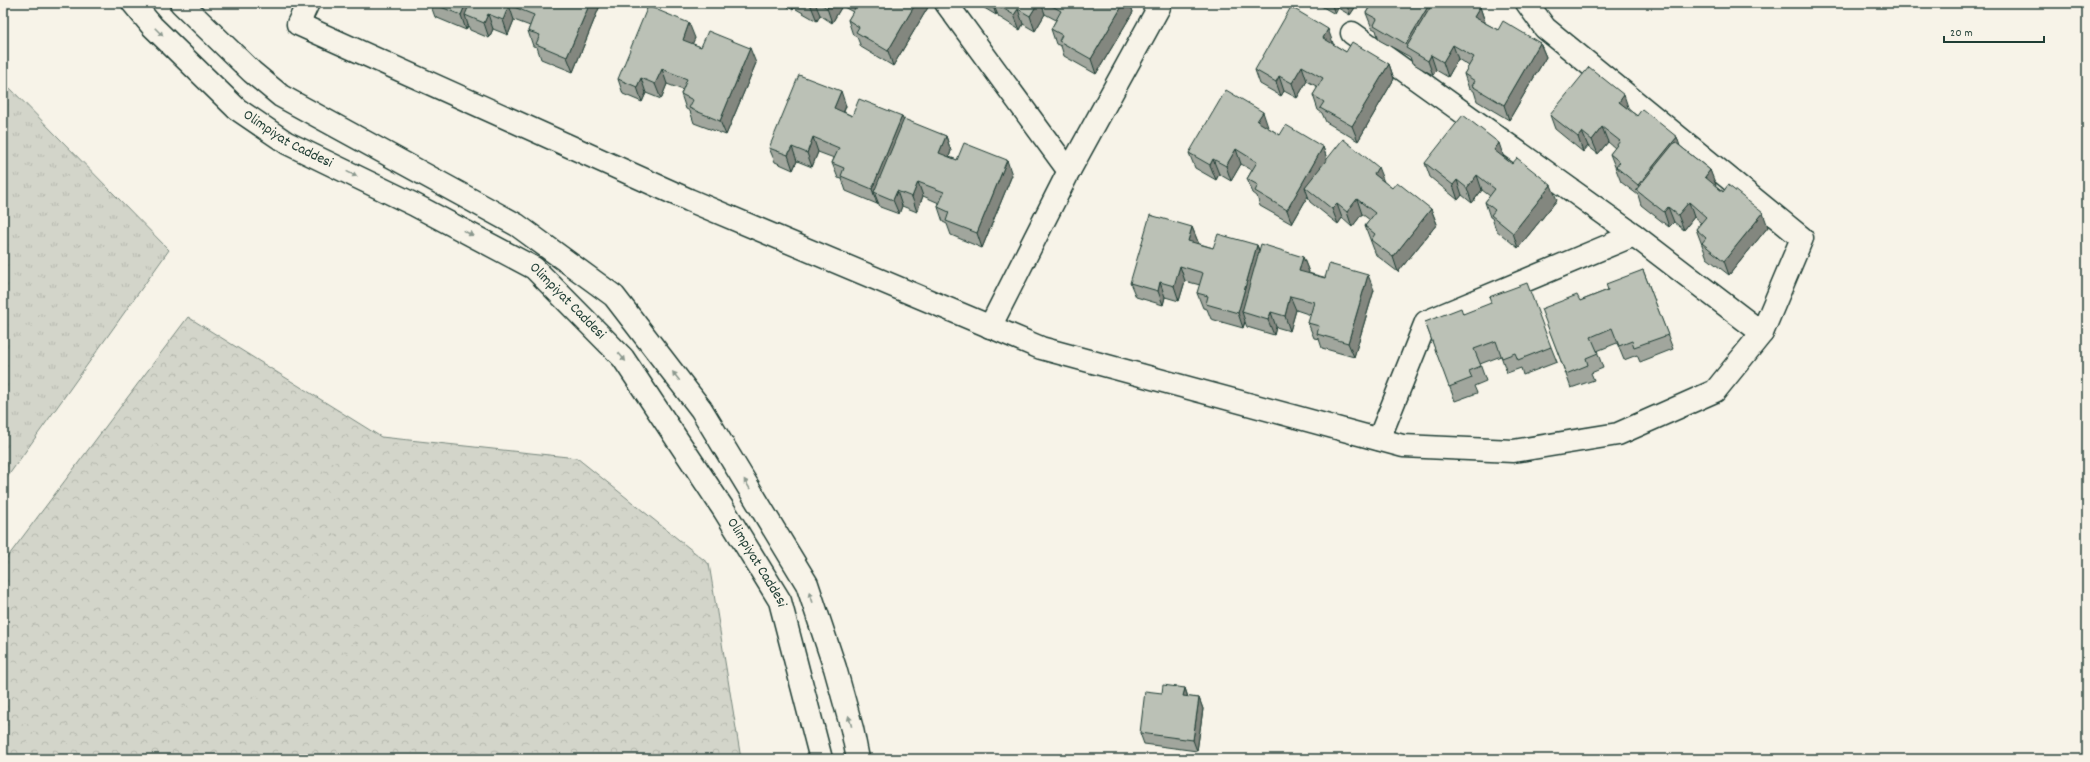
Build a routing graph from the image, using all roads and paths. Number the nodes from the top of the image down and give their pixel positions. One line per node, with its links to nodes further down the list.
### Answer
1 (133, 3): 13 (street, Olimpiyat Caddesi, one-way to 13)
2 (181, 3): 14 (street, Olimpiyat Caddesi, one-way to 2)
3 (308, 3): 10 (street)
4 (946, 3): 8 (street)
5 (1153, 3): 8 (street)
6 (1527, 3): 11 (street)
7 (1352, 33): 9 (street)
8 (1069, 171): 10 (street)
9 (1634, 235): 11 (street); 12 (street)
10 (990, 327): 12 (street)
11 (1762, 333): 12 (street)
12 (1379, 439)
13 (821, 759)
14 (858, 759)

